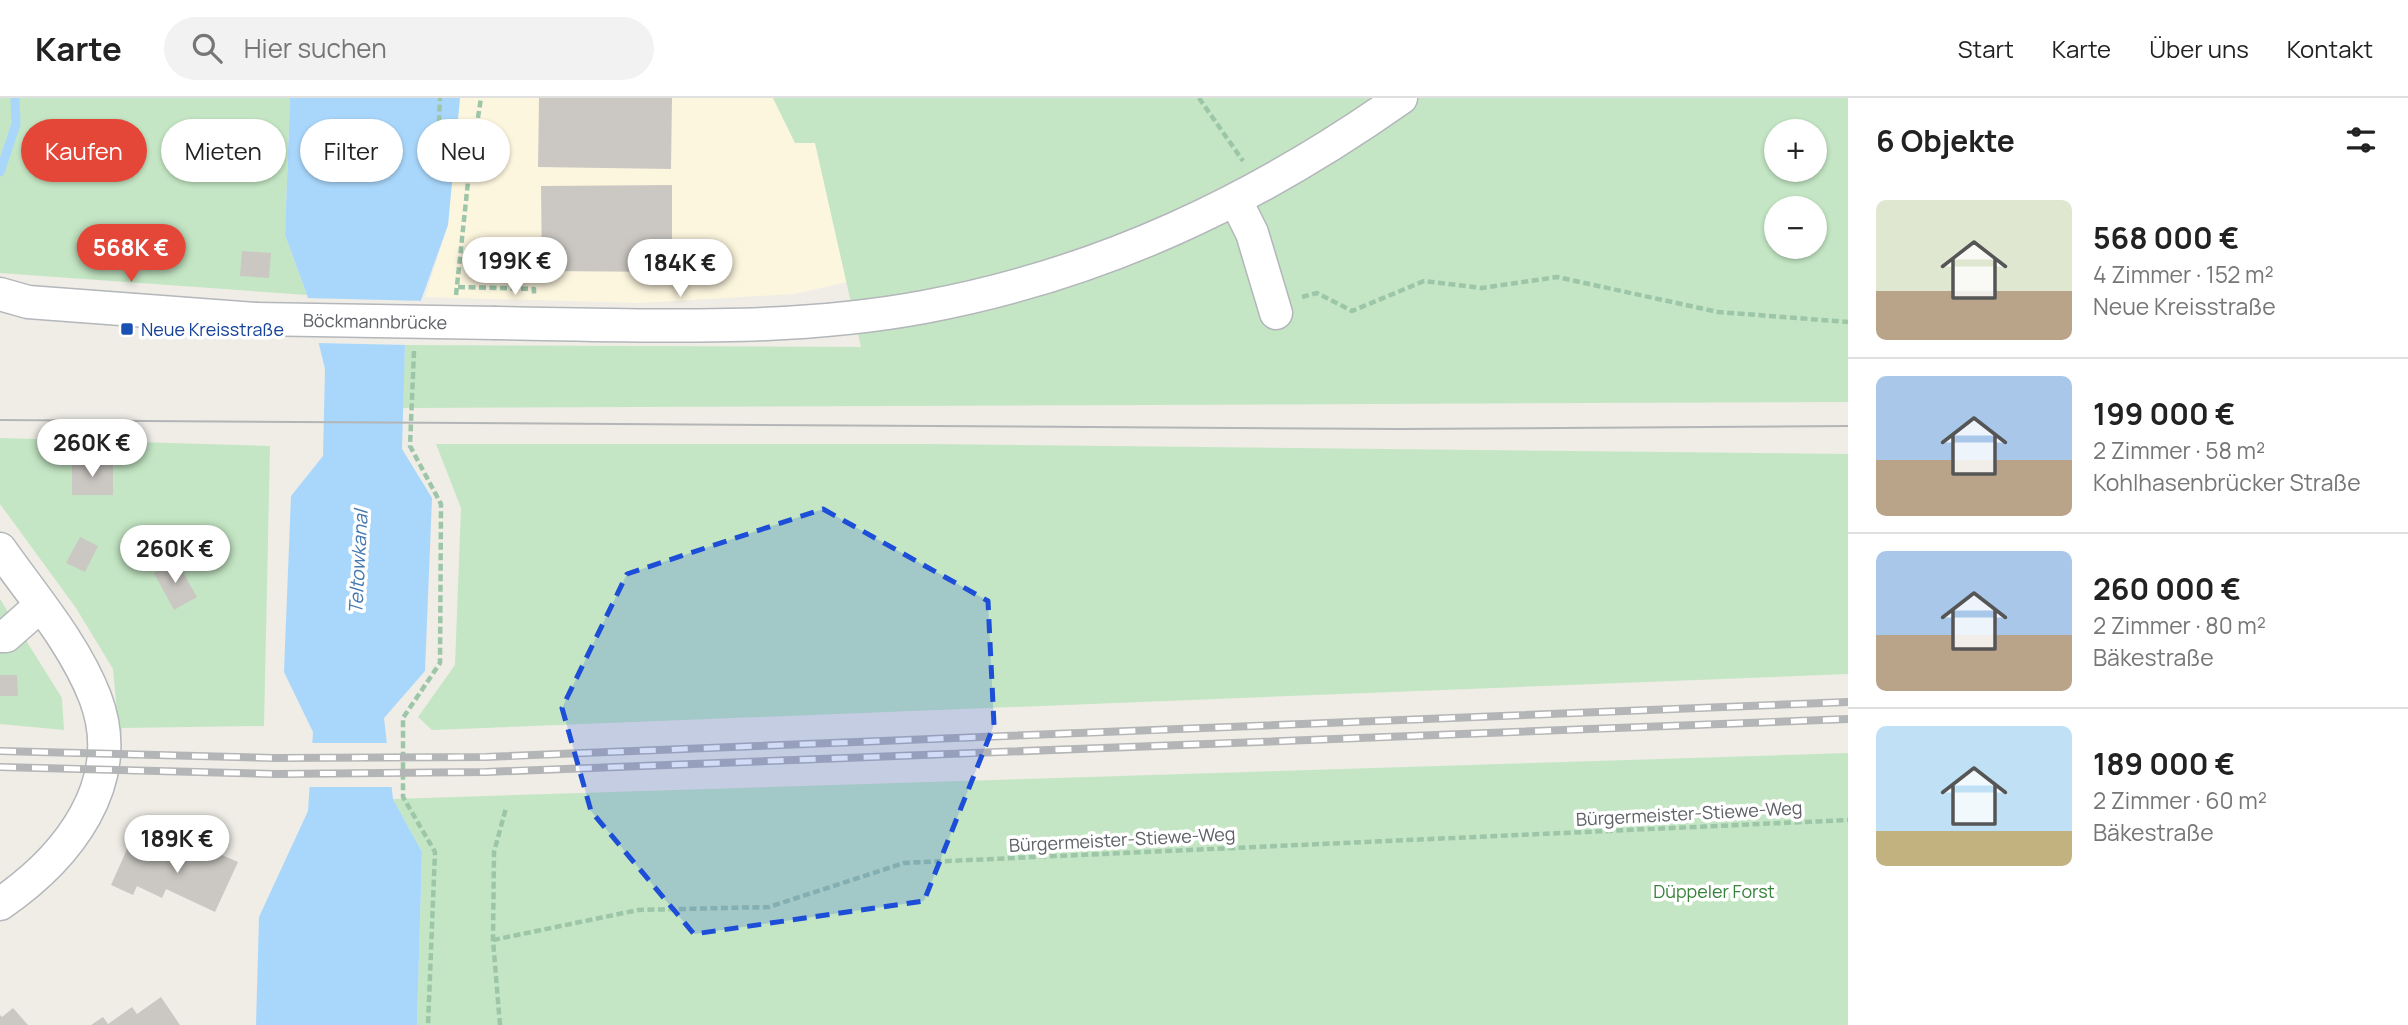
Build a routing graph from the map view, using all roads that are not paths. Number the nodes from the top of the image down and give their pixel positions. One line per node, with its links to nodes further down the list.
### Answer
1 (1401, 98): 2 (street, Böckmannbrücke)
2 (1248, 195): 3 (street, Böckmannbrücke, bridge); 4 (street)
3 (0, 294)
4 (1275, 308)
5 (0, 549): 6 (street)
6 (40, 606): 7 (street); 8 (street)
7 (0, 636)
8 (0, 904)

